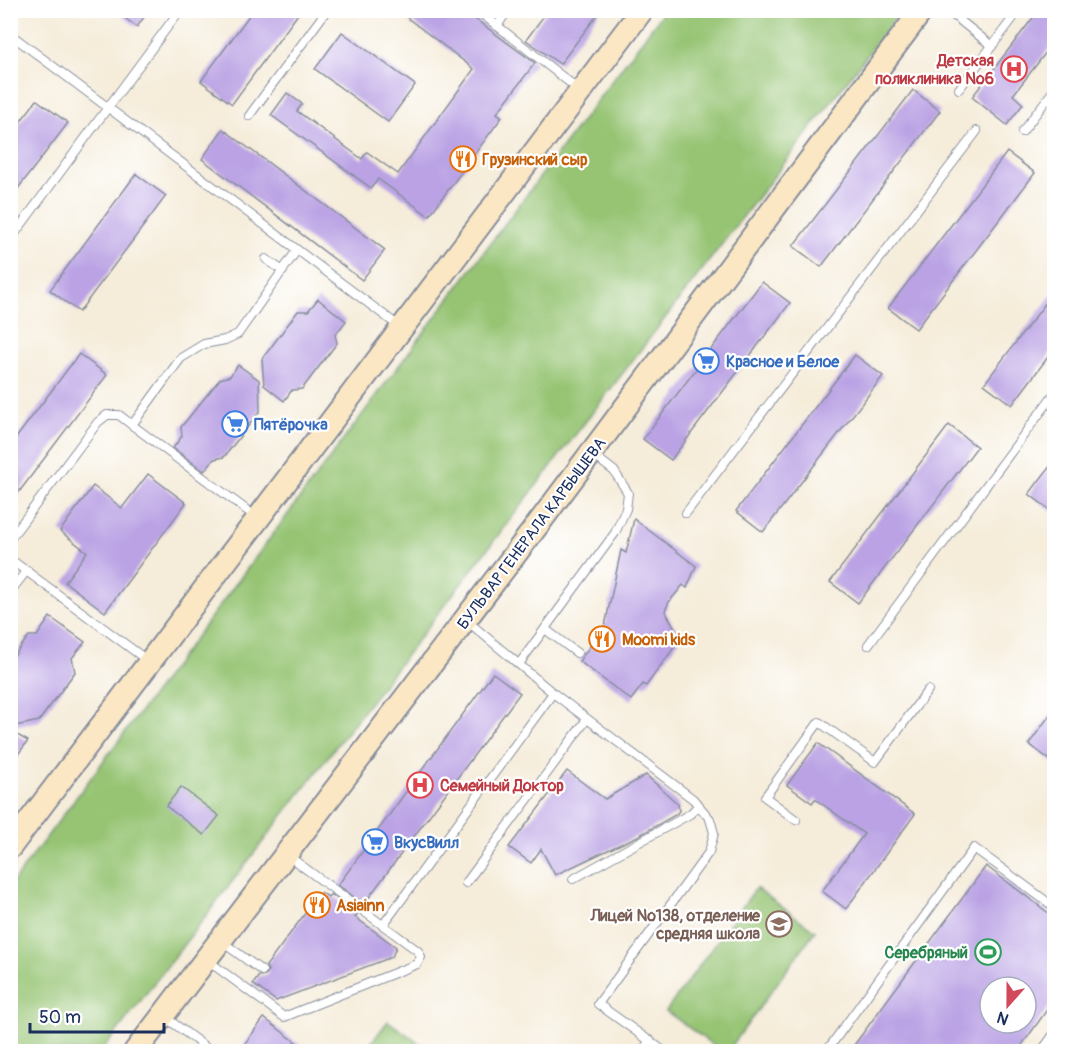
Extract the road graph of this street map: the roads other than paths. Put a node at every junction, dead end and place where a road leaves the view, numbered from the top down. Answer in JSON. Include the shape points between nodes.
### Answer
{"nodes":[{"id":1,"x":180,"y":10,"type":"edge"},
{"id":2,"x":327,"y":10,"type":"edge"},
{"id":3,"x":477,"y":10,"type":"edge"},
{"id":4,"x":508,"y":10,"type":"edge"},
{"id":5,"x":642,"y":10,"type":"edge"},
{"id":6,"x":922,"y":10,"type":"edge"},
{"id":7,"x":946,"y":10,"type":"edge"},
{"id":8,"x":1019,"y":10,"type":"edge"},
{"id":9,"x":497,"y":26,"type":"junction"},
{"id":10,"x":10,"y":34,"type":"edge"},
{"id":11,"x":992,"y":46,"type":"junction"},
{"id":12,"x":959,"y":89,"type":"dead end"},
{"id":13,"x":1054,"y":90,"type":"edge"},
{"id":14,"x":582,"y":92,"type":"junction"},
{"id":15,"x":107,"y":108,"type":"junction"},
{"id":16,"x":249,"y":116,"type":"dead end"},
{"id":17,"x":977,"y":131,"type":"dead end"},
{"id":18,"x":1022,"y":132,"type":"dead end"},
{"id":19,"x":10,"y":240,"type":"edge"},
{"id":20,"x":297,"y":250,"type":"junction"},
{"id":21,"x":266,"y":259,"type":"dead end"},
{"id":22,"x":283,"y":271,"type":"junction"},
{"id":23,"x":401,"y":328,"type":"junction"},
{"id":24,"x":1054,"y":394,"type":"edge"},
{"id":25,"x":132,"y":425,"type":"junction"},
{"id":26,"x":591,"y":453,"type":"junction"},
{"id":27,"x":686,"y":513,"type":"dead end"},
{"id":28,"x":258,"y":518,"type":"junction"},
{"id":29,"x":10,"y":539,"type":"edge"},
{"id":30,"x":14,"y":561,"type":"edge"},
{"id":31,"x":27,"y":570,"type":"junction"},
{"id":32,"x":10,"y":572,"type":"edge"},
{"id":33,"x":10,"y":592,"type":"edge"},
{"id":34,"x":465,"y":620,"type":"junction"},
{"id":35,"x":545,"y":629,"type":"junction"},
{"id":36,"x":868,"y":645,"type":"dead end"},
{"id":37,"x":577,"y":653,"type":"dead end"},
{"id":38,"x":150,"y":662,"type":"junction"},
{"id":39,"x":519,"y":664,"type":"junction"},
{"id":40,"x":928,"y":690,"type":"dead end"},
{"id":41,"x":553,"y":693,"type":"junction"},
{"id":42,"x":586,"y":719,"type":"junction"},
{"id":43,"x":699,"y":805,"type":"junction"},
{"id":44,"x":796,"y":820,"type":"dead end"},
{"id":45,"x":10,"y":847,"type":"edge"},
{"id":46,"x":286,"y":854,"type":"junction"},
{"id":47,"x":573,"y":879,"type":"dead end"},
{"id":48,"x":466,"y":883,"type":"dead end"},
{"id":49,"x":1054,"y":907,"type":"edge"},
{"id":50,"x":383,"y":925,"type":"junction"},
{"id":51,"x":220,"y":940,"type":"junction"},
{"id":52,"x":206,"y":959,"type":"junction"},
{"id":53,"x":262,"y":971,"type":"dead end"},
{"id":54,"x":163,"y":1015,"type":"junction"},
{"id":55,"x":1054,"y":1034,"type":"edge"},
{"id":56,"x":650,"y":1041,"type":"junction"},
{"id":57,"x":135,"y":1052,"type":"edge"},
{"id":58,"x":212,"y":1052,"type":"edge"},
{"id":59,"x":642,"y":1052,"type":"edge"},
{"id":60,"x":665,"y":1052,"type":"edge"},
{"id":61,"x":826,"y":1052,"type":"edge"},
{"id":62,"x":1041,"y":1052,"type":"edge"}],
"edges":[{"from":1,"to":15,"type":"lane"},
{"from":2,"to":16,"type":"lane"},
{"from":3,"to":9,"type":"lane"},
{"from":4,"to":9,"type":"lane"},
{"from":5,"to":14,"type":"street"},
{"from":6,"to":26,"type":"street","name":"БУЛЬВАР ГЕНЕРАЛА КАРБЫШЕВА"},
{"from":7,"to":11,"type":"lane"},
{"from":8,"to":11,"type":"lane"},
{"from":9,"to":14,"type":"lane"},
{"from":10,"to":15,"type":"lane"},
{"from":11,"to":12,"type":"lane"},
{"from":13,"to":18,"type":"lane"},
{"from":14,"to":23,"type":"street"},
{"from":15,"to":19,"type":"lane"},
{"from":15,"to":20,"type":"lane"},
{"from":17,"to":27,"type":"lane"},
{"from":20,"to":22,"type":"lane"},
{"from":20,"to":23,"type":"lane"},
{"from":21,"to":22,"type":"lane"},
{"from":22,"to":25,"type":"lane","via":[[238,334],[204,344],[181,358]]},
{"from":23,"to":28,"type":"street"},
{"from":24,"to":36,"type":"lane"},
{"from":25,"to":28,"type":"lane"},
{"from":25,"to":29,"type":"lane","via":[[119,415],[107,415],[98,422]]},
{"from":26,"to":34,"type":"street","name":"БУЛЬВАР ГЕНЕРАЛА КАРБЫШЕВА"},
{"from":26,"to":35,"type":"lane","via":[[614,471],[628,493],[626,510],[615,533]]},
{"from":28,"to":38,"type":"street"},
{"from":30,"to":31,"type":"lane"},
{"from":30,"to":32,"type":"lane"},
{"from":31,"to":33,"type":"lane"},
{"from":31,"to":38,"type":"lane"},
{"from":34,"to":39,"type":"lane"},
{"from":34,"to":46,"type":"street","name":"БУЛЬВАР ГЕНЕРАЛА КАРБЫШЕВА"},
{"from":35,"to":37,"type":"lane"},
{"from":35,"to":39,"type":"lane"},
{"from":38,"to":45,"type":"street"},
{"from":39,"to":41,"type":"lane"},
{"from":40,"to":44,"type":"lane","via":[[875,762],[819,722],[765,797]]},
{"from":41,"to":42,"type":"lane"},
{"from":41,"to":50,"type":"lane"},
{"from":42,"to":43,"type":"lane"},
{"from":42,"to":48,"type":"lane"},
{"from":43,"to":47,"type":"lane","via":[[692,813]]},
{"from":43,"to":56,"type":"lane","via":[[714,832],[709,852],[598,1004]]},
{"from":46,"to":50,"type":"lane"},
{"from":46,"to":51,"type":"street","name":"БУЛЬВАР ГЕНЕРАЛА КАРБЫШЕВА"},
{"from":49,"to":61,"type":"lane","via":[[974,848]]},
{"from":50,"to":52,"type":"lane","via":[[418,951],[421,957],[417,964],[284,1017]]},
{"from":51,"to":52,"type":"street","name":"БУЛЬВАР ГЕНЕРАЛА КАРБЫШЕВА"},
{"from":51,"to":53,"type":"lane"},
{"from":52,"to":54,"type":"street","name":"БУЛЬВАР ГЕНЕРАЛА КАРБЫШЕВА"},
{"from":54,"to":57,"type":"street","name":"БУЛЬВАР ГЕНЕРАЛА КАРБЫШЕВА"},
{"from":54,"to":58,"type":"lane"},
{"from":55,"to":62,"type":"lane"},
{"from":56,"to":59,"type":"lane"},
{"from":56,"to":60,"type":"lane"}]}
